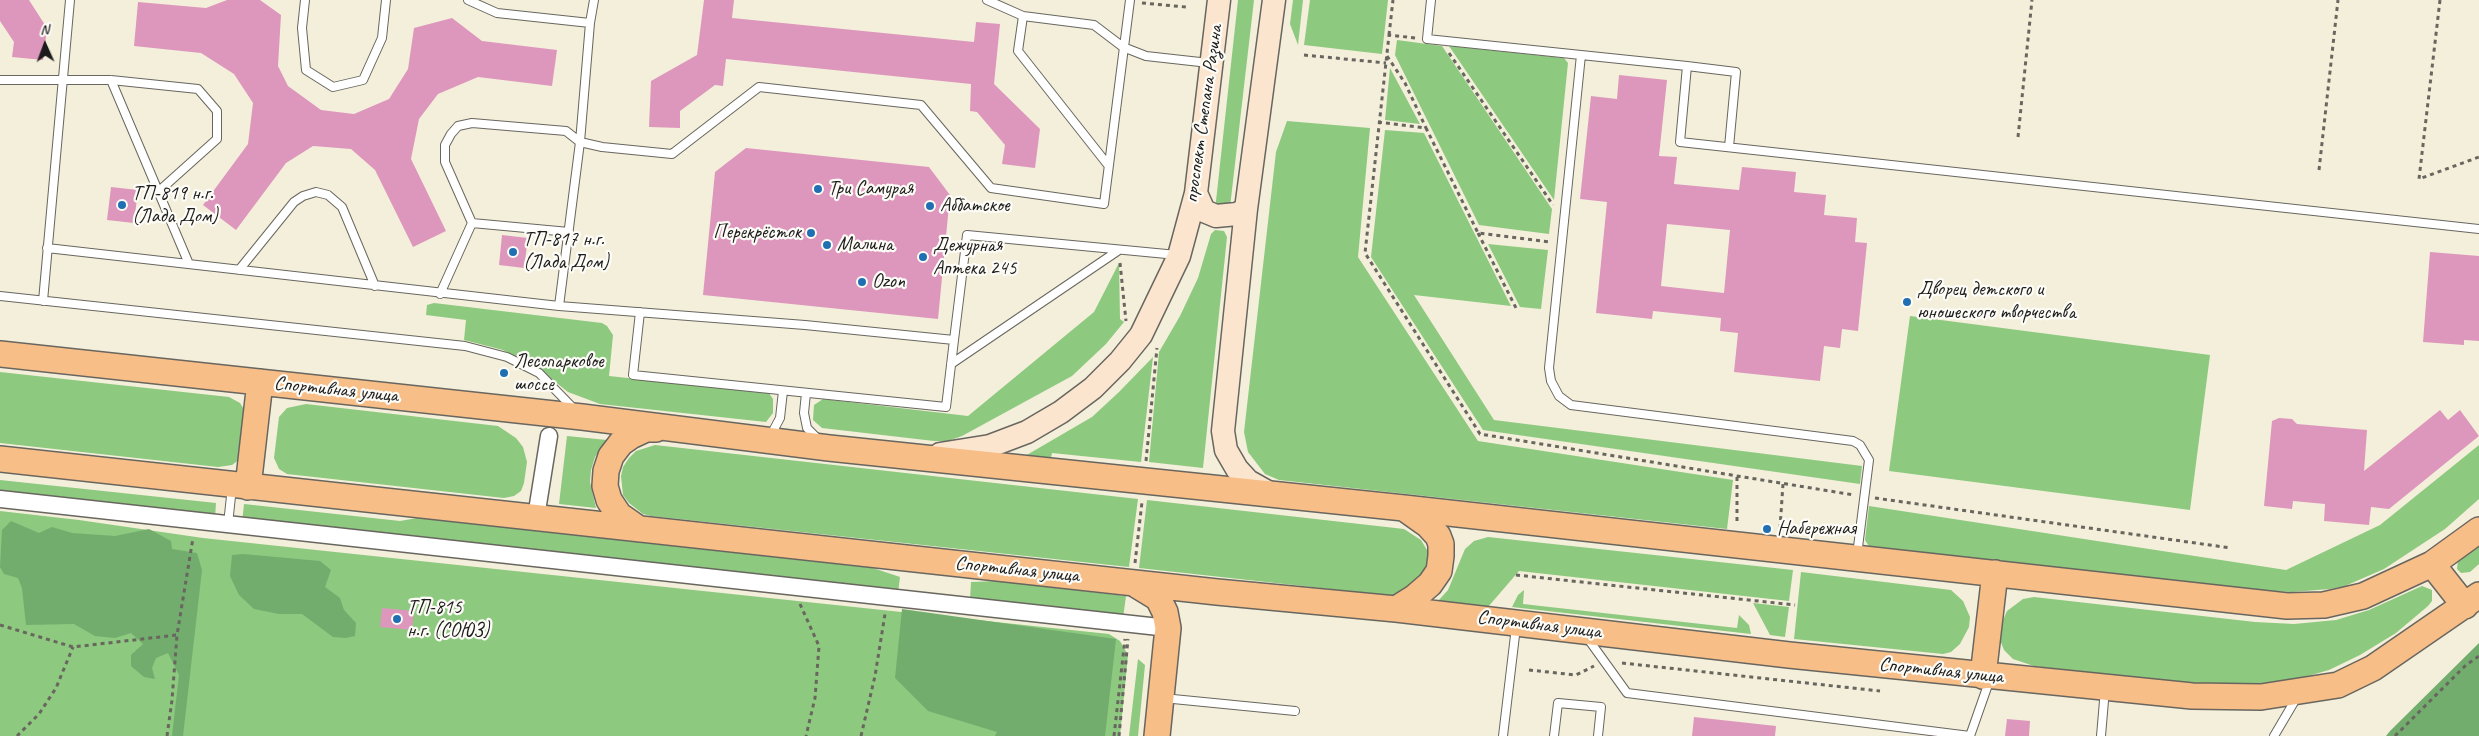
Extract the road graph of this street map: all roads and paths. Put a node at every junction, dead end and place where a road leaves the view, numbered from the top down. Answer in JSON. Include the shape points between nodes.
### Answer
{"nodes":[{"id":1,"x":70,"y":0,"type":"edge"},
{"id":2,"x":305,"y":0,"type":"edge"},
{"id":3,"x":386,"y":0,"type":"edge"},
{"id":4,"x":468,"y":0,"type":"edge"},
{"id":5,"x":594,"y":0,"type":"edge"},
{"id":6,"x":985,"y":0,"type":"edge"},
{"id":7,"x":1219,"y":0,"type":"edge"},
{"id":8,"x":1274,"y":0,"type":"edge"},
{"id":9,"x":1393,"y":0,"type":"edge"},
{"id":10,"x":1430,"y":0,"type":"edge"},
{"id":11,"x":2032,"y":0,"type":"edge"},
{"id":12,"x":2338,"y":0,"type":"edge"},
{"id":13,"x":2440,"y":0,"type":"edge"},
{"id":14,"x":1130,"y":1,"type":"edge"},
{"id":15,"x":1186,"y":7,"type":"dead end"},
{"id":16,"x":1023,"y":16,"type":"junction"},
{"id":17,"x":590,"y":23,"type":"junction"},
{"id":18,"x":1389,"y":35,"type":"junction"},
{"id":19,"x":1427,"y":39,"type":"junction"},
{"id":20,"x":1441,"y":40,"type":"junction"},
{"id":21,"x":1123,"y":46,"type":"junction"},
{"id":22,"x":1304,"y":55,"type":"dead end"},
{"id":23,"x":1582,"y":55,"type":"junction"},
{"id":24,"x":1212,"y":63,"type":"junction"},
{"id":25,"x":1386,"y":63,"type":"dead end"},
{"id":26,"x":1687,"y":66,"type":"junction"},
{"id":27,"x":64,"y":79,"type":"junction"},
{"id":28,"x":0,"y":80,"type":"edge"},
{"id":29,"x":111,"y":80,"type":"junction"},
{"id":30,"x":1378,"y":122,"type":"dead end"},
{"id":31,"x":1426,"y":128,"type":"junction"},
{"id":32,"x":2018,"y":136,"type":"dead end"},
{"id":33,"x":580,"y":142,"type":"junction"},
{"id":34,"x":1729,"y":147,"type":"junction"},
{"id":35,"x":2479,"y":157,"type":"edge"},
{"id":36,"x":1108,"y":165,"type":"junction"},
{"id":37,"x":2319,"y":170,"type":"dead end"},
{"id":38,"x":159,"y":191,"type":"junction"},
{"id":39,"x":1196,"y":193,"type":"junction"},
{"id":40,"x":1246,"y":209,"type":"junction"},
{"id":41,"x":1564,"y":221,"type":"junction"},
{"id":42,"x":472,"y":223,"type":"junction"},
{"id":43,"x":2479,"y":229,"type":"edge"},
{"id":44,"x":569,"y":232,"type":"junction"},
{"id":45,"x":1478,"y":233,"type":"junction"},
{"id":46,"x":1562,"y":243,"type":"junction"},
{"id":47,"x":47,"y":248,"type":"junction"},
{"id":48,"x":1119,"y":250,"type":"junction"},
{"id":49,"x":1179,"y":256,"type":"junction"},
{"id":50,"x":189,"y":264,"type":"junction"},
{"id":51,"x":239,"y":270,"type":"junction"},
{"id":52,"x":375,"y":286,"type":"junction"},
{"id":53,"x":440,"y":294,"type":"junction"},
{"id":54,"x":0,"y":296,"type":"edge"},
{"id":55,"x":43,"y":301,"type":"junction"},
{"id":56,"x":559,"y":306,"type":"junction"},
{"id":57,"x":1516,"y":308,"type":"dead end"},
{"id":58,"x":640,"y":312,"type":"junction"},
{"id":59,"x":954,"y":340,"type":"junction"},
{"id":60,"x":0,"y":354,"type":"edge"},
{"id":61,"x":951,"y":364,"type":"junction"},
{"id":62,"x":260,"y":382,"type":"junction"},
{"id":63,"x":783,"y":391,"type":"junction"},
{"id":64,"x":806,"y":393,"type":"junction"},
{"id":65,"x":582,"y":416,"type":"junction"},
{"id":66,"x":671,"y":428,"type":"junction"},
{"id":67,"x":549,"y":436,"type":"dead end"},
{"id":68,"x":756,"y":439,"type":"junction"},
{"id":69,"x":829,"y":448,"type":"junction"},
{"id":70,"x":907,"y":456,"type":"junction"},
{"id":71,"x":0,"y":459,"type":"edge"},
{"id":72,"x":1736,"y":477,"type":"dead end"},
{"id":73,"x":1783,"y":484,"type":"dead end"},
{"id":74,"x":240,"y":486,"type":"junction"},
{"id":75,"x":1274,"y":495,"type":"junction"},
{"id":76,"x":0,"y":500,"type":"edge"},
{"id":77,"x":1404,"y":508,"type":"junction"},
{"id":78,"x":536,"y":517,"type":"junction"},
{"id":79,"x":196,"y":521,"type":"junction"},
{"id":80,"x":228,"y":524,"type":"junction"},
{"id":81,"x":1737,"y":526,"type":"dead end"},
{"id":82,"x":639,"y":529,"type":"junction"},
{"id":83,"x":1773,"y":530,"type":"dead end"},
{"id":84,"x":2479,"y":530,"type":"edge"},
{"id":85,"x":1780,"y":531,"type":"junction"},
{"id":86,"x":1787,"y":532,"type":"dead end"},
{"id":87,"x":1857,"y":558,"type":"junction"},
{"id":88,"x":2424,"y":568,"type":"junction"},
{"id":89,"x":1995,"y":573,"type":"junction"},
{"id":90,"x":1516,"y":575,"type":"dead end"},
{"id":91,"x":1132,"y":582,"type":"junction"},
{"id":92,"x":798,"y":587,"type":"junction"},
{"id":93,"x":1217,"y":592,"type":"junction"},
{"id":94,"x":886,"y":597,"type":"junction"},
{"id":95,"x":2472,"y":601,"type":"edge"},
{"id":96,"x":1795,"y":605,"type":"dead end"},
{"id":97,"x":1396,"y":609,"type":"junction"},
{"id":98,"x":1516,"y":622,"type":"junction"},
{"id":99,"x":1127,"y":623,"type":"junction"},
{"id":100,"x":0,"y":625,"type":"edge"},
{"id":101,"x":1168,"y":628,"type":"junction"},
{"id":102,"x":1582,"y":630,"type":"junction"},
{"id":103,"x":177,"y":635,"type":"junction"},
{"id":104,"x":73,"y":647,"type":"junction"},
{"id":105,"x":2479,"y":656,"type":"edge"},
{"id":106,"x":1604,"y":661,"type":"junction"},
{"id":107,"x":1529,"y":670,"type":"dead end"},
{"id":108,"x":1987,"y":676,"type":"junction"},
{"id":109,"x":2106,"y":687,"type":"junction"},
{"id":110,"x":1880,"y":691,"type":"dead end"},
{"id":111,"x":2301,"y":692,"type":"junction"},
{"id":112,"x":1160,"y":698,"type":"junction"},
{"id":113,"x":1295,"y":711,"type":"dead end"},
{"id":114,"x":17,"y":736,"type":"edge"},
{"id":115,"x":167,"y":736,"type":"edge"},
{"id":116,"x":806,"y":736,"type":"edge"},
{"id":117,"x":861,"y":736,"type":"edge"},
{"id":118,"x":1114,"y":736,"type":"edge"},
{"id":119,"x":1157,"y":736,"type":"edge"},
{"id":120,"x":1503,"y":736,"type":"edge"},
{"id":121,"x":1554,"y":736,"type":"edge"},
{"id":122,"x":1598,"y":736,"type":"edge"},
{"id":123,"x":2101,"y":736,"type":"edge"},
{"id":124,"x":2274,"y":736,"type":"edge"},
{"id":125,"x":2395,"y":736,"type":"edge"}],
"edges":[{"from":1,"to":27,"type":"lane"},
{"from":2,"to":3,"type":"lane","via":[[302,28],[306,70],[333,87],[363,80],[382,38]]},
{"from":4,"to":17,"type":"lane","via":[[497,13]]},
{"from":5,"to":17,"type":"lane"},
{"from":6,"to":16,"type":"lane"},
{"from":7,"to":24,"type":"main road","name":"проспект Степана Разина"},
{"from":8,"to":40,"type":"main road"},
{"from":9,"to":18,"type":"path"},
{"from":10,"to":19,"type":"lane"},
{"from":11,"to":32,"type":"path"},
{"from":12,"to":37,"type":"path"},
{"from":13,"to":35,"type":"path","via":[[2419,179]]},
{"from":14,"to":15,"type":"path"},
{"from":14,"to":21,"type":"lane"},
{"from":16,"to":21,"type":"lane","via":[[1094,25]]},
{"from":16,"to":36,"type":"lane","via":[[1018,52]]},
{"from":17,"to":33,"type":"lane"},
{"from":18,"to":19,"type":"path"},
{"from":18,"to":31,"type":"path","via":[[1386,56],[1405,83]]},
{"from":19,"to":20,"type":"lane"},
{"from":20,"to":23,"type":"lane"},
{"from":20,"to":41,"type":"path"},
{"from":21,"to":24,"type":"lane","via":[[1146,56]]},
{"from":21,"to":36,"type":"lane"},
{"from":22,"to":25,"type":"path"},
{"from":23,"to":26,"type":"lane"},
{"from":23,"to":41,"type":"lane"},
{"from":24,"to":39,"type":"main road","name":"проспект Степана Разина"},
{"from":26,"to":34,"type":"lane","via":[[1736,72]]},
{"from":26,"to":34,"type":"lane","via":[[1680,142]]},
{"from":27,"to":28,"type":"lane"},
{"from":27,"to":29,"type":"lane"},
{"from":27,"to":47,"type":"lane"},
{"from":29,"to":38,"type":"lane"},
{"from":29,"to":38,"type":"lane","via":[[198,89],[217,111],[217,139]]},
{"from":30,"to":31,"type":"path"},
{"from":31,"to":45,"type":"path"},
{"from":33,"to":36,"type":"lane","via":[[672,154],[759,88],[921,105],[991,188],[1104,204]]},
{"from":33,"to":42,"type":"lane","via":[[566,131],[472,123],[458,126],[445,145],[445,162]]},
{"from":33,"to":44,"type":"lane"},
{"from":34,"to":43,"type":"lane"},
{"from":38,"to":50,"type":"lane"},
{"from":39,"to":40,"type":"main road","via":[[1204,211],[1216,216],[1237,214]]},
{"from":39,"to":49,"type":"main road","name":"проспект Степана Разина"},
{"from":40,"to":75,"type":"main road","via":[[1223,431],[1226,450],[1237,469],[1248,481]]},
{"from":41,"to":46,"type":"lane"},
{"from":42,"to":44,"type":"lane"},
{"from":42,"to":53,"type":"lane"},
{"from":44,"to":56,"type":"lane"},
{"from":45,"to":46,"type":"path"},
{"from":45,"to":57,"type":"path"},
{"from":46,"to":87,"type":"lane","via":[[1549,368],[1551,382],[1559,396],[1571,405],[1843,440],[1860,445],[1870,460]]},
{"from":47,"to":50,"type":"lane"},
{"from":47,"to":55,"type":"lane"},
{"from":48,"to":49,"type":"lane"},
{"from":48,"to":59,"type":"lane","via":[[967,235]]},
{"from":48,"to":61,"type":"lane"},
{"from":49,"to":70,"type":"main road","name":"проспект Степана Разина","via":[[1141,335],[1093,388],[1061,412],[1027,432],[990,446],[958,453]]},
{"from":50,"to":51,"type":"lane"},
{"from":51,"to":52,"type":"lane"},
{"from":51,"to":52,"type":"lane","via":[[294,202],[316,192],[328,195],[342,207]]},
{"from":52,"to":53,"type":"lane"},
{"from":53,"to":56,"type":"lane"},
{"from":54,"to":55,"type":"lane"},
{"from":55,"to":65,"type":"lane","via":[[465,346],[507,357],[539,373]]},
{"from":56,"to":58,"type":"lane"},
{"from":58,"to":59,"type":"lane"},
{"from":58,"to":63,"type":"lane","via":[[633,375]]},
{"from":59,"to":61,"type":"lane"},
{"from":60,"to":62,"type":"main road","name":"Спортивная улица"},
{"from":61,"to":64,"type":"lane","via":[[946,407]]},
{"from":62,"to":65,"type":"main road","name":"Спортивная улица"},
{"from":62,"to":74,"type":"main road"},
{"from":63,"to":64,"type":"lane"},
{"from":63,"to":68,"type":"lane","via":[[780,418],[773,431]]},
{"from":64,"to":69,"type":"lane","via":[[804,413],[807,428]]},
{"from":65,"to":66,"type":"main road","name":"Спортивная улица"},
{"from":66,"to":68,"type":"main road","name":"Спортивная улица"},
{"from":66,"to":82,"type":"main road","name":"Спортивная улица","via":[[646,430],[631,436],[611,456],[605,486],[609,500],[619,515]]},
{"from":67,"to":78,"type":"street"},
{"from":68,"to":69,"type":"main road","name":"Спортивная улица"},
{"from":69,"to":70,"type":"main road","name":"Спортивная улица"},
{"from":70,"to":75,"type":"main road","name":"Спортивная улица"},
{"from":71,"to":74,"type":"main road","name":"Спортивная улица"},
{"from":72,"to":81,"type":"path"},
{"from":73,"to":85,"type":"path"},
{"from":74,"to":78,"type":"main road","name":"Спортивная улица"},
{"from":74,"to":80,"type":"lane"},
{"from":75,"to":77,"type":"main road","name":"Спортивная улица"},
{"from":76,"to":79,"type":"street"},
{"from":77,"to":87,"type":"main road","name":"Спортивная улица"},
{"from":77,"to":97,"type":"main road","name":"Спортивная улица","via":[[1438,536],[1441,556],[1439,572],[1430,584]]},
{"from":78,"to":82,"type":"main road","name":"Спортивная улица"},
{"from":79,"to":80,"type":"street"},
{"from":79,"to":103,"type":"path"},
{"from":80,"to":92,"type":"street"},
{"from":82,"to":91,"type":"main road","name":"Спортивная улица"},
{"from":83,"to":85,"type":"path"},
{"from":84,"to":88,"type":"main road","name":"Спортивная улица"},
{"from":85,"to":86,"type":"path"},
{"from":87,"to":89,"type":"main road","name":"Спортивная улица"},
{"from":88,"to":89,"type":"main road","name":"Спортивная улица","via":[[2363,596],[2324,605],[2287,606]]},
{"from":88,"to":95,"type":"main road"},
{"from":89,"to":108,"type":"main road"},
{"from":90,"to":96,"type":"path"},
{"from":91,"to":93,"type":"main road","name":"Спортивная улица"},
{"from":91,"to":101,"type":"main road","via":[[1158,598]]},
{"from":92,"to":94,"type":"street"},
{"from":92,"to":116,"type":"path","via":[[800,604],[818,646],[815,698]]},
{"from":93,"to":97,"type":"main road","name":"Спортивная улица"},
{"from":93,"to":101,"type":"main road","via":[[1187,603]]},
{"from":94,"to":99,"type":"street"},
{"from":94,"to":117,"type":"path","via":[[884,625]]},
{"from":95,"to":111,"type":"main road","name":"Спортивная улица","via":[[2374,668],[2338,685]]},
{"from":97,"to":98,"type":"main road","name":"Спортивная улица"},
{"from":98,"to":102,"type":"main road","name":"Спортивная улица"},
{"from":98,"to":120,"type":"lane"},
{"from":99,"to":101,"type":"street"},
{"from":99,"to":118,"type":"path"},
{"from":100,"to":104,"type":"path"},
{"from":101,"to":112,"type":"main road"},
{"from":102,"to":106,"type":"lane"},
{"from":102,"to":108,"type":"main road","name":"Спортивная улица"},
{"from":103,"to":104,"type":"path"},
{"from":103,"to":115,"type":"path"},
{"from":104,"to":114,"type":"path","via":[[56,688],[39,714]]},
{"from":105,"to":125,"type":"path"},
{"from":106,"to":107,"type":"path","via":[[1576,675]]},
{"from":106,"to":108,"type":"lane","via":[[1627,693],[1970,736]]},
{"from":106,"to":110,"type":"path"},
{"from":108,"to":109,"type":"main road","name":"Спортивная улица"},
{"from":109,"to":111,"type":"main road","name":"Спортивная улица","via":[[2236,698]]},
{"from":109,"to":123,"type":"lane"},
{"from":111,"to":124,"type":"lane"},
{"from":112,"to":113,"type":"lane"},
{"from":112,"to":119,"type":"main road"},
{"from":121,"to":122,"type":"lane","via":[[1558,703],[1601,707]]}]}
